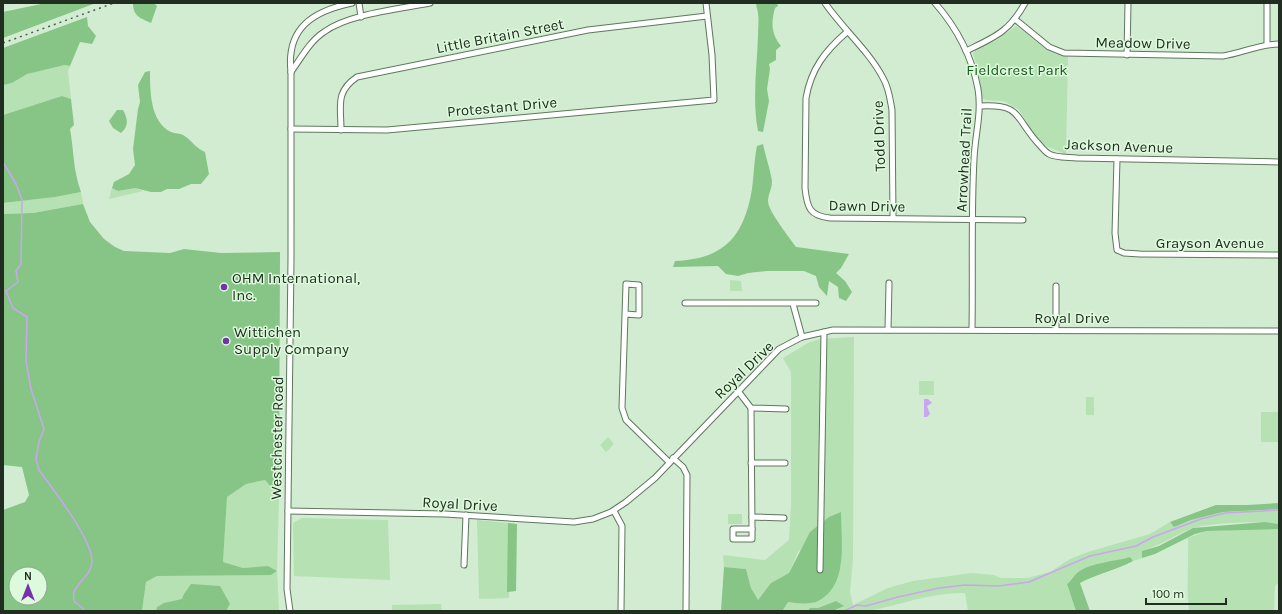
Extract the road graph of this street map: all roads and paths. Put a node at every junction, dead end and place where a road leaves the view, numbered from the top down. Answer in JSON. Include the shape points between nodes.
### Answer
{"nodes":[{"id":1,"x":352,"y":3,"type":"edge"},
{"id":2,"x":359,"y":3,"type":"edge"},
{"id":3,"x":430,"y":3,"type":"edge"},
{"id":4,"x":706,"y":3,"type":"edge"},
{"id":5,"x":824,"y":3,"type":"edge"},
{"id":6,"x":935,"y":3,"type":"edge"},
{"id":7,"x":1025,"y":3,"type":"edge"},
{"id":8,"x":1128,"y":3,"type":"edge"},
{"id":9,"x":1267,"y":3,"type":"edge"},
{"id":10,"x":707,"y":16,"type":"junction"},
{"id":11,"x":361,"y":17,"type":"junction"},
{"id":12,"x":1016,"y":20,"type":"junction"},
{"id":13,"x":847,"y":32,"type":"junction"},
{"id":14,"x":1267,"y":44,"type":"junction"},
{"id":15,"x":1279,"y":44,"type":"edge"},
{"id":16,"x":966,"y":51,"type":"junction"},
{"id":17,"x":1127,"y":55,"type":"junction"},
{"id":18,"x":291,"y":72,"type":"junction"},
{"id":19,"x":980,"y":106,"type":"junction"},
{"id":20,"x":291,"y":129,"type":"junction"},
{"id":21,"x":341,"y":130,"type":"junction"},
{"id":22,"x":1118,"y":159,"type":"junction"},
{"id":23,"x":1279,"y":162,"type":"edge"},
{"id":24,"x":893,"y":218,"type":"junction"},
{"id":25,"x":973,"y":219,"type":"junction"},
{"id":26,"x":1023,"y":220,"type":"dead end"},
{"id":27,"x":1279,"y":255,"type":"edge"},
{"id":28,"x":889,"y":283,"type":"dead end"},
{"id":29,"x":1056,"y":286,"type":"dead end"},
{"id":30,"x":685,"y":303,"type":"dead end"},
{"id":31,"x":816,"y":303,"type":"dead end"},
{"id":32,"x":793,"y":304,"type":"junction"},
{"id":33,"x":625,"y":314,"type":"junction"},
{"id":34,"x":972,"y":329,"type":"junction"},
{"id":35,"x":888,"y":330,"type":"junction"},
{"id":36,"x":1056,"y":330,"type":"junction"},
{"id":37,"x":1279,"y":331,"type":"edge"},
{"id":38,"x":824,"y":332,"type":"junction"},
{"id":39,"x":802,"y":337,"type":"junction"},
{"id":40,"x":738,"y":391,"type":"junction"},
{"id":41,"x":751,"y":408,"type":"junction"},
{"id":42,"x":786,"y":408,"type":"dead end"},
{"id":43,"x":671,"y":460,"type":"junction"},
{"id":44,"x":785,"y":462,"type":"dead end"},
{"id":45,"x":751,"y":463,"type":"junction"},
{"id":46,"x":288,"y":511,"type":"junction"},
{"id":47,"x":614,"y":511,"type":"junction"},
{"id":48,"x":466,"y":515,"type":"junction"},
{"id":49,"x":752,"y":517,"type":"junction"},
{"id":50,"x":784,"y":518,"type":"dead end"},
{"id":51,"x":752,"y":529,"type":"dead end"},
{"id":52,"x":464,"y":565,"type":"dead end"},
{"id":53,"x":820,"y":570,"type":"dead end"},
{"id":54,"x":290,"y":611,"type":"edge"},
{"id":55,"x":621,"y":611,"type":"edge"},
{"id":56,"x":686,"y":611,"type":"edge"}],
"edges":[{"from":1,"to":18,"type":"street","name":"Westchester Road","via":[[331,8],[314,16],[302,26],[292,44]]},
{"from":2,"to":11,"type":"street"},
{"from":3,"to":11,"type":"street"},
{"from":4,"to":10,"type":"street"},
{"from":5,"to":13,"type":"street","name":"Todd Drive"},
{"from":6,"to":16,"type":"street","name":"Arrowhead Trail","via":[[958,33]]},
{"from":7,"to":12,"type":"street"},
{"from":8,"to":17,"type":"street"},
{"from":9,"to":14,"type":"street"},
{"from":10,"to":21,"type":"street","name":"Little Britain Street","via":[[588,30],[357,76],[341,92]]},
{"from":10,"to":21,"type":"street","name":"Protestant Drive","via":[[714,100],[388,130]]},
{"from":11,"to":18,"type":"street","via":[[324,31],[311,43]]},
{"from":12,"to":16,"type":"street","via":[[996,36]]},
{"from":12,"to":17,"type":"street","name":"Meadow Drive","via":[[1049,46],[1064,53]]},
{"from":13,"to":24,"type":"street","name":"Todd Drive","via":[[876,66],[889,93],[892,110]]},
{"from":13,"to":24,"type":"street","name":"Dawn Drive","via":[[826,52],[817,65],[809,85],[806,98],[806,201],[810,210],[820,217]]},
{"from":14,"to":15,"type":"street","name":"Meadow Drive"},
{"from":14,"to":17,"type":"street","name":"Meadow Drive","via":[[1239,54],[1223,56]]},
{"from":16,"to":19,"type":"street","name":"Arrowhead Trail","via":[[974,74]]},
{"from":18,"to":20,"type":"street","name":"Westchester Road"},
{"from":19,"to":22,"type":"street","name":"Jackson Avenue","via":[[994,105],[1018,115],[1029,133],[1050,155]]},
{"from":19,"to":25,"type":"street","name":"Arrowhead Trail","via":[[974,157]]},
{"from":20,"to":21,"type":"street","name":"Protestant Drive"},
{"from":20,"to":46,"type":"street","name":"Westchester Road"},
{"from":22,"to":23,"type":"street","name":"Jackson Avenue"},
{"from":22,"to":27,"type":"street","name":"Grayson Avenue","via":[[1115,244],[1117,250],[1140,254]]},
{"from":24,"to":25,"type":"street","name":"Dawn Drive"},
{"from":25,"to":26,"type":"street","name":"Dawn Drive"},
{"from":25,"to":34,"type":"street","name":"Arrowhead Trail"},
{"from":28,"to":35,"type":"street"},
{"from":29,"to":36,"type":"street"},
{"from":30,"to":32,"type":"street"},
{"from":31,"to":32,"type":"street"},
{"from":32,"to":39,"type":"street"},
{"from":33,"to":33,"type":"street","via":[[626,284],[639,285],[639,315]]},
{"from":33,"to":43,"type":"street","via":[[622,408],[626,420]]},
{"from":34,"to":35,"type":"street","name":"Royal Drive"},
{"from":34,"to":36,"type":"street","name":"Royal Drive"},
{"from":35,"to":38,"type":"street","name":"Royal Drive","via":[[847,329]]},
{"from":36,"to":37,"type":"street","name":"Royal Drive"},
{"from":38,"to":39,"type":"street","name":"Royal Drive"},
{"from":38,"to":53,"type":"street"},
{"from":39,"to":40,"type":"street","name":"Royal Drive","via":[[779,350]]},
{"from":40,"to":41,"type":"street"},
{"from":40,"to":43,"type":"street","name":"Royal Drive"},
{"from":41,"to":42,"type":"street"},
{"from":41,"to":45,"type":"street"},
{"from":43,"to":47,"type":"street","name":"Royal Drive","via":[[655,478]]},
{"from":43,"to":56,"type":"street","via":[[683,467],[687,475]]},
{"from":44,"to":45,"type":"street"},
{"from":45,"to":49,"type":"street"},
{"from":46,"to":48,"type":"street","name":"Royal Drive"},
{"from":46,"to":54,"type":"street","name":"Westchester Road","via":[[287,589]]},
{"from":47,"to":48,"type":"street","name":"Royal Drive","via":[[593,519],[574,522]]},
{"from":47,"to":55,"type":"street","via":[[622,526]]},
{"from":48,"to":52,"type":"street"},
{"from":49,"to":50,"type":"street"},
{"from":49,"to":51,"type":"street"}]}
